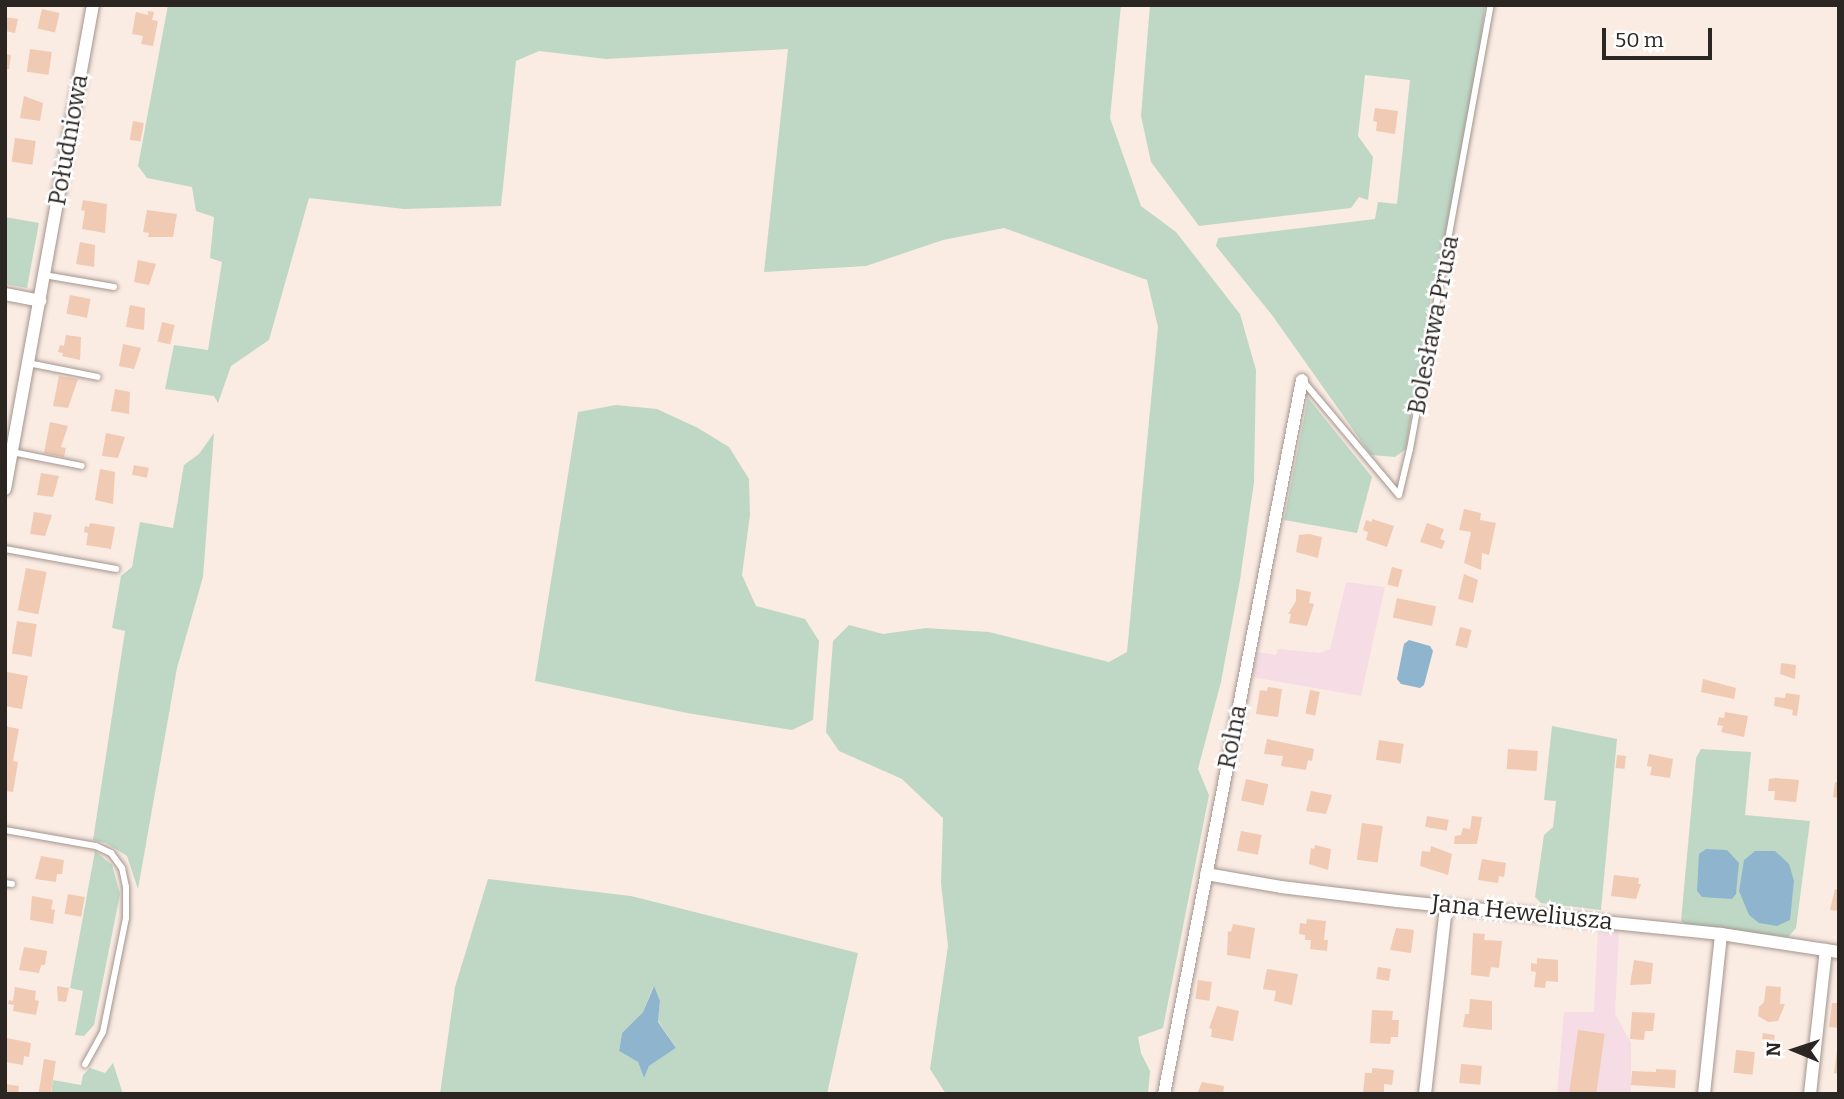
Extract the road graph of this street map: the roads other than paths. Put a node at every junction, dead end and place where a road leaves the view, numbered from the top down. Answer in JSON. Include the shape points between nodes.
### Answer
{"nodes":[{"id":1,"x":93,"y":5,"type":"edge"},
{"id":2,"x":1491,"y":5,"type":"edge"},
{"id":3,"x":44,"y":275,"type":"junction"},
{"id":4,"x":114,"y":287,"type":"dead end"},
{"id":5,"x":5,"y":294,"type":"edge"},
{"id":6,"x":40,"y":300,"type":"junction"},
{"id":7,"x":28,"y":363,"type":"junction"},
{"id":8,"x":98,"y":377,"type":"dead end"},
{"id":9,"x":1302,"y":380,"type":"joint"},
{"id":10,"x":5,"y":405,"type":"edge"},
{"id":11,"x":19,"y":408,"type":"junction"},
{"id":12,"x":12,"y":452,"type":"junction"},
{"id":13,"x":82,"y":466,"type":"dead end"},
{"id":14,"x":5,"y":489,"type":"edge"},
{"id":15,"x":5,"y":549,"type":"edge"},
{"id":16,"x":116,"y":569,"type":"dead end"},
{"id":17,"x":5,"y":830,"type":"edge"},
{"id":18,"x":1206,"y":874,"type":"junction"},
{"id":19,"x":1446,"y":906,"type":"junction"},
{"id":20,"x":1721,"y":933,"type":"junction"},
{"id":21,"x":1832,"y":951,"type":"edge"},
{"id":22,"x":85,"y":1064,"type":"dead end"},
{"id":23,"x":1164,"y":1094,"type":"edge"},
{"id":24,"x":1425,"y":1094,"type":"edge"},
{"id":25,"x":1704,"y":1094,"type":"edge"},
{"id":26,"x":1810,"y":1094,"type":"edge"}],
"edges":[{"from":1,"to":3,"type":"street","name":"Południowa"},
{"from":2,"to":9,"type":"lane","name":"Bolesława Prusa","via":[[1399,495]]},
{"from":3,"to":4,"type":"lane"},
{"from":3,"to":6,"type":"street","name":"Południowa"},
{"from":5,"to":6,"type":"street"},
{"from":6,"to":7,"type":"street","name":"Południowa"},
{"from":7,"to":8,"type":"lane"},
{"from":7,"to":11,"type":"street","name":"Południowa"},
{"from":9,"to":18,"type":"street","name":"Rolna"},
{"from":10,"to":11,"type":"street"},
{"from":11,"to":12,"type":"street","name":"Południowa"},
{"from":12,"to":13,"type":"lane"},
{"from":12,"to":14,"type":"street","name":"Południowa"},
{"from":15,"to":16,"type":"lane"},
{"from":17,"to":22,"type":"lane","via":[[96,846],[111,853],[122,868],[126,918],[103,1032]]},
{"from":18,"to":19,"type":"street","name":"Jana Heweliusza"},
{"from":18,"to":23,"type":"street","name":"Rolna"},
{"from":19,"to":20,"type":"street","name":"Jana Heweliusza"},
{"from":19,"to":24,"type":"street"},
{"from":20,"to":21,"type":"street","name":"Jana Heweliusza"},
{"from":20,"to":25,"type":"street"},
{"from":21,"to":26,"type":"street"}]}
